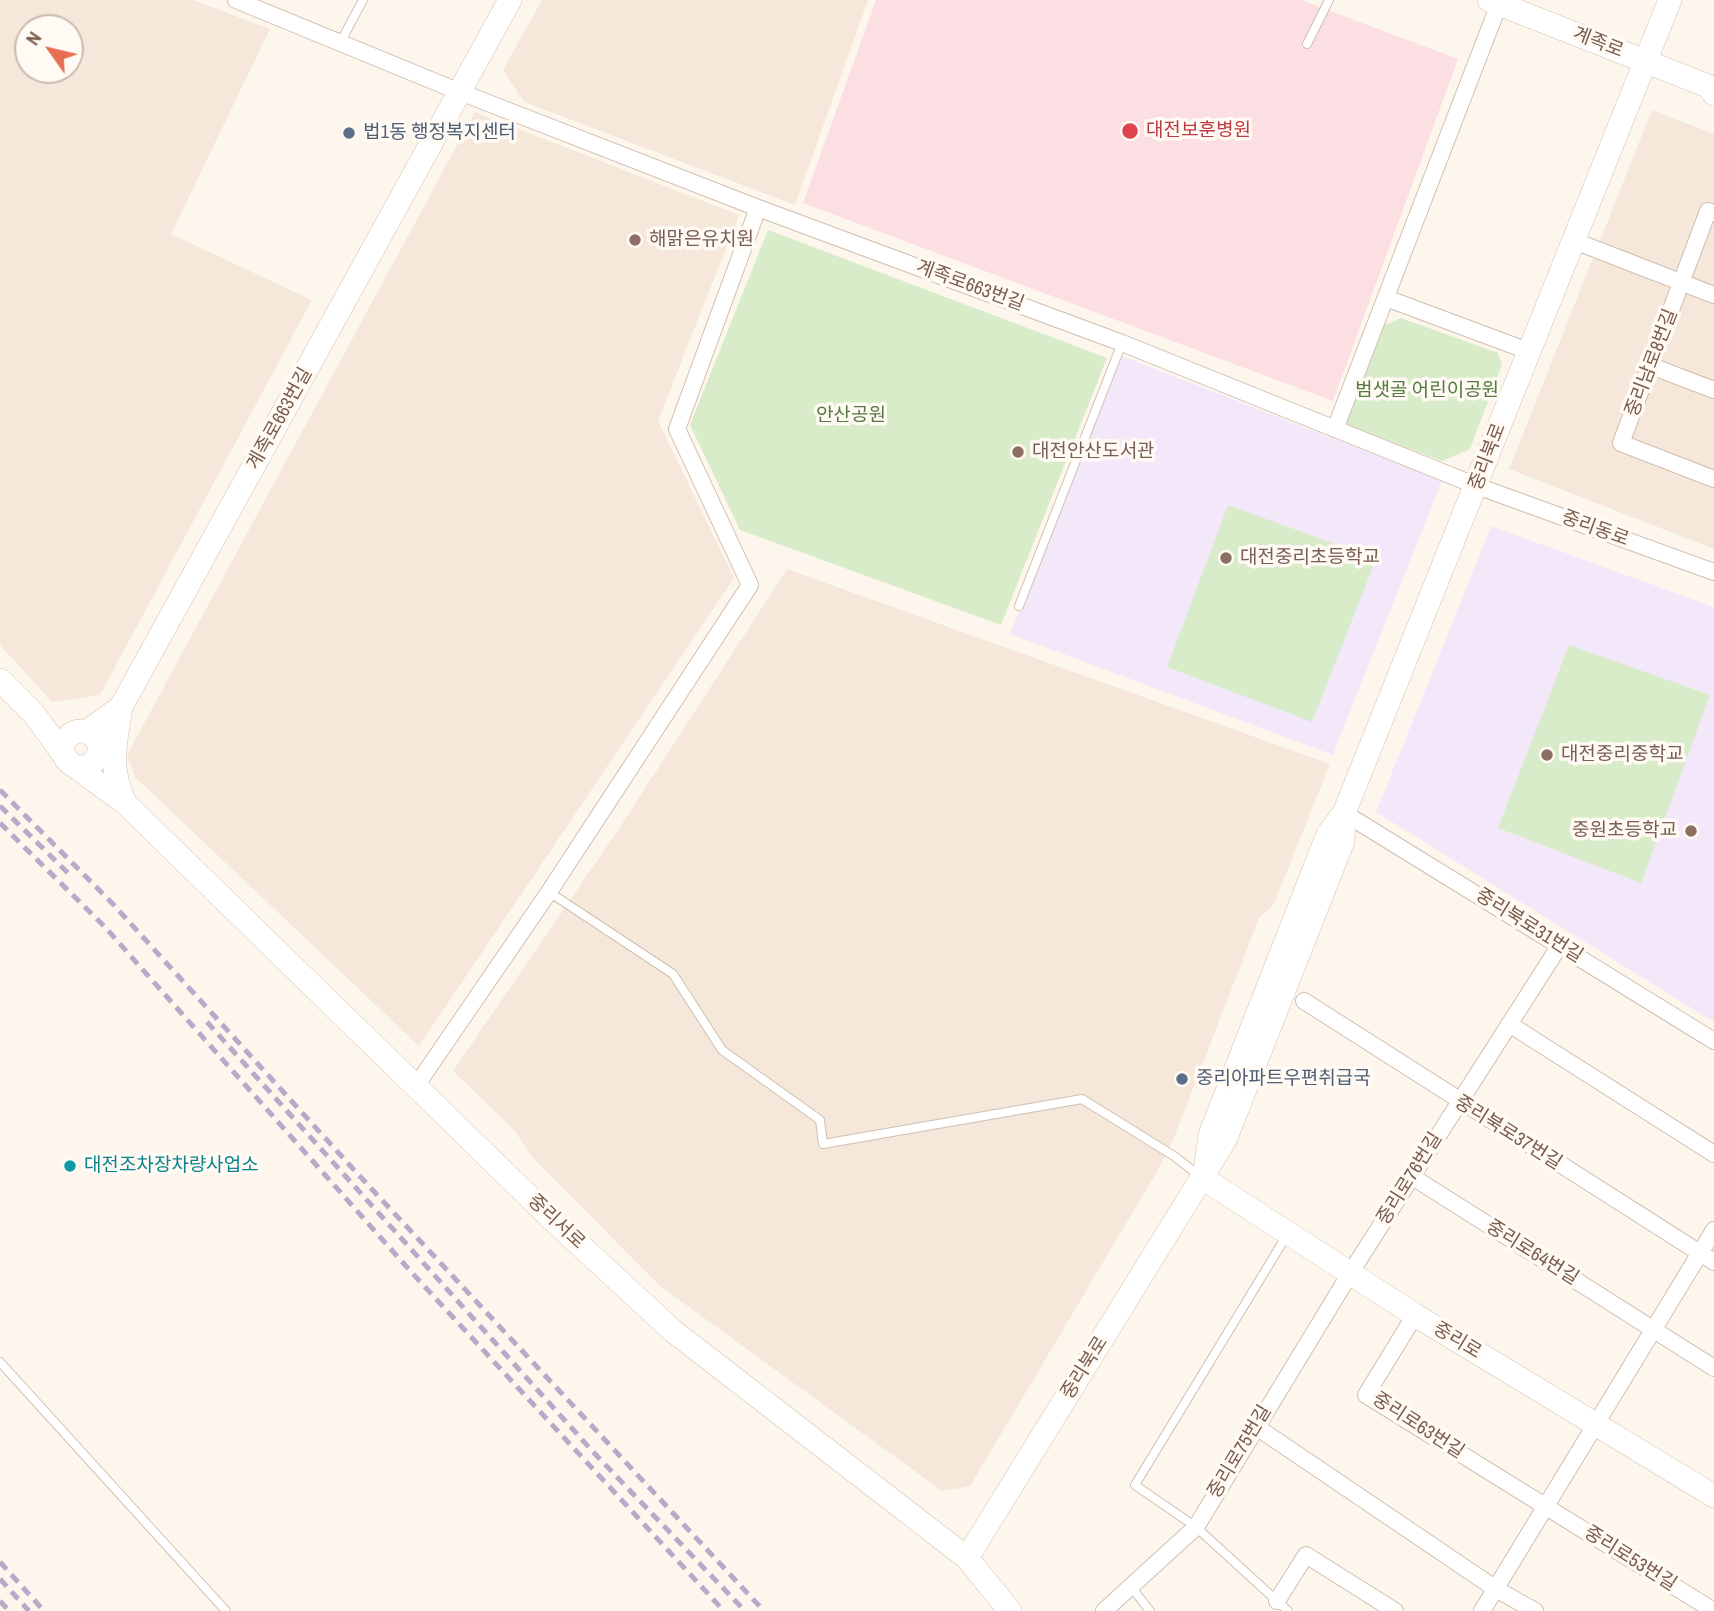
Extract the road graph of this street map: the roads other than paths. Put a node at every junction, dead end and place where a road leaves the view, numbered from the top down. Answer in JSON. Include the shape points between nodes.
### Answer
{"nodes":[{"id":1,"x":236,"y":0,"type":"edge"},
{"id":2,"x":363,"y":0,"type":"edge"},
{"id":3,"x":510,"y":0,"type":"edge"},
{"id":4,"x":1329,"y":0,"type":"edge"},
{"id":5,"x":1670,"y":0,"type":"edge"},
{"id":6,"x":1494,"y":2,"type":"edge"},
{"id":7,"x":341,"y":41,"type":"junction"},
{"id":8,"x":1307,"y":44,"type":"dead end"},
{"id":9,"x":1644,"y":61,"type":"junction"},
{"id":10,"x":1712,"y":89,"type":"edge"},
{"id":11,"x":460,"y":92,"type":"junction"},
{"id":12,"x":758,"y":208,"type":"junction"},
{"id":13,"x":1711,"y":212,"type":"edge"},
{"id":14,"x":1572,"y":240,"type":"junction"},
{"id":15,"x":1682,"y":282,"type":"junction"},
{"id":16,"x":1714,"y":295,"type":"edge"},
{"id":17,"x":1385,"y":298,"type":"junction"},
{"id":18,"x":1122,"y":343,"type":"junction"},
{"id":19,"x":1528,"y":351,"type":"junction"},
{"id":20,"x":1651,"y":366,"type":"junction"},
{"id":21,"x":1714,"y":390,"type":"edge"},
{"id":22,"x":1335,"y":429,"type":"junction"},
{"id":23,"x":1714,"y":479,"type":"edge"},
{"id":24,"x":1477,"y":485,"type":"junction"},
{"id":25,"x":1714,"y":572,"type":"edge"},
{"id":26,"x":1018,"y":606,"type":"dead end"},
{"id":27,"x":0,"y":680,"type":"edge"},
{"id":28,"x":117,"y":714,"type":"junction"},
{"id":29,"x":40,"y":717,"type":"junction"},
{"id":30,"x":89,"y":743,"type":"junction"},
{"id":31,"x":69,"y":762,"type":"junction"},
{"id":32,"x":122,"y":795,"type":"junction"},
{"id":33,"x":1344,"y":813,"type":"junction"},
{"id":34,"x":549,"y":892,"type":"junction"},
{"id":35,"x":1560,"y":945,"type":"junction"},
{"id":36,"x":1304,"y":1001,"type":"dead end"},
{"id":37,"x":1510,"y":1024,"type":"junction"},
{"id":38,"x":1714,"y":1041,"type":"edge"},
{"id":39,"x":416,"y":1086,"type":"junction"},
{"id":40,"x":1459,"y":1102,"type":"junction"},
{"id":41,"x":1714,"y":1154,"type":"edge"},
{"id":42,"x":1411,"y":1176,"type":"junction"},
{"id":43,"x":1204,"y":1179,"type":"junction"},
{"id":44,"x":1714,"y":1230,"type":"edge"},
{"id":45,"x":1289,"y":1233,"type":"junction"},
{"id":46,"x":1699,"y":1253,"type":"junction"},
{"id":47,"x":1714,"y":1262,"type":"edge"},
{"id":48,"x":1351,"y":1272,"type":"junction"},
{"id":49,"x":1415,"y":1315,"type":"junction"},
{"id":50,"x":1653,"y":1329,"type":"junction"},
{"id":51,"x":0,"y":1362,"type":"edge"},
{"id":52,"x":1714,"y":1367,"type":"edge"},
{"id":53,"x":1595,"y":1425,"type":"junction"},
{"id":54,"x":1255,"y":1426,"type":"junction"},
{"id":55,"x":1714,"y":1496,"type":"edge"},
{"id":56,"x":1546,"y":1506,"type":"junction"},
{"id":57,"x":1196,"y":1527,"type":"junction"},
{"id":58,"x":967,"y":1558,"type":"junction"},
{"id":59,"x":1132,"y":1588,"type":"junction"},
{"id":60,"x":1496,"y":1589,"type":"junction"},
{"id":61,"x":1283,"y":1606,"type":"edge"},
{"id":62,"x":226,"y":1611,"type":"edge"},
{"id":63,"x":1010,"y":1611,"type":"edge"},
{"id":64,"x":1104,"y":1611,"type":"edge"},
{"id":65,"x":1150,"y":1611,"type":"edge"},
{"id":66,"x":1395,"y":1611,"type":"edge"},
{"id":67,"x":1482,"y":1611,"type":"edge"},
{"id":68,"x":1535,"y":1611,"type":"edge"},
{"id":69,"x":1714,"y":1611,"type":"edge"}],
"edges":[{"from":1,"to":7,"type":"street","name":"계족로663번길"},
{"from":2,"to":7,"type":"lane"},
{"from":3,"to":11,"type":"main road","name":"계족로663번길"},
{"from":4,"to":8,"type":"lane"},
{"from":5,"to":9,"type":"main road","name":"중리북로"},
{"from":6,"to":9,"type":"main road","name":"계족로"},
{"from":6,"to":17,"type":"street"},
{"from":7,"to":11,"type":"street","name":"계족로663번길"},
{"from":9,"to":10,"type":"main road","name":"계족로"},
{"from":9,"to":14,"type":"main road","name":"중리북로"},
{"from":11,"to":12,"type":"street","name":"계족로663번길"},
{"from":11,"to":28,"type":"main road","name":"계족로663번길"},
{"from":12,"to":18,"type":"street","name":"계족로663번길"},
{"from":12,"to":34,"type":"street","via":[[677,429],[750,585]]},
{"from":13,"to":15,"type":"street","name":"중리남로8번길"},
{"from":14,"to":15,"type":"street"},
{"from":14,"to":19,"type":"main road","name":"중리북로"},
{"from":15,"to":16,"type":"street"},
{"from":15,"to":20,"type":"street","name":"중리남로8번길"},
{"from":17,"to":19,"type":"street"},
{"from":17,"to":22,"type":"street"},
{"from":18,"to":22,"type":"street","name":"계족로663번길"},
{"from":18,"to":26,"type":"lane"},
{"from":19,"to":24,"type":"main road","name":"중리북로"},
{"from":20,"to":21,"type":"street"},
{"from":20,"to":23,"type":"street","name":"중리남로8번길","via":[[1622,443]]},
{"from":22,"to":24,"type":"street","name":"계족로663번길"},
{"from":24,"to":25,"type":"street","name":"중리동로"},
{"from":24,"to":33,"type":"main road","name":"중리북로"},
{"from":27,"to":29,"type":"main road"},
{"from":28,"to":29,"type":"main road","via":[[64,723]]},
{"from":28,"to":30,"type":"main road","via":[[110,738]]},
{"from":28,"to":32,"type":"main road","via":[[118,740],[111,759]]},
{"from":29,"to":30,"type":"main road"},
{"from":29,"to":31,"type":"main road"},
{"from":30,"to":31,"type":"main road","via":[[64,746]]},
{"from":30,"to":32,"type":"main road"},
{"from":31,"to":32,"type":"main road"},
{"from":32,"to":39,"type":"main road","name":"중리서로"},
{"from":33,"to":35,"type":"street","name":"중리북로31번길"},
{"from":33,"to":43,"type":"main road","name":"중리북로","via":[[1328,834],[1210,1135]]},
{"from":34,"to":39,"type":"street"},
{"from":34,"to":43,"type":"lane","via":[[673,974],[722,1050],[820,1120],[823,1144],[1082,1099]]},
{"from":35,"to":37,"type":"street","name":"중리로76번길"},
{"from":35,"to":38,"type":"street","name":"중리북로31번길"},
{"from":36,"to":40,"type":"street","name":"중리북로37번길"},
{"from":37,"to":40,"type":"street","name":"중리로76번길"},
{"from":37,"to":41,"type":"street"},
{"from":39,"to":58,"type":"main road","name":"중리서로","via":[[673,1331]]},
{"from":40,"to":42,"type":"street","name":"중리로76번길"},
{"from":40,"to":46,"type":"street","name":"중리북로37번길"},
{"from":42,"to":48,"type":"street","name":"중리로76번길"},
{"from":42,"to":50,"type":"street","name":"중리로64번길"},
{"from":43,"to":45,"type":"main road","name":"중리로"},
{"from":43,"to":58,"type":"main road","name":"중리북로"},
{"from":44,"to":46,"type":"street"},
{"from":45,"to":48,"type":"main road","name":"중리로"},
{"from":45,"to":57,"type":"lane","via":[[1135,1485]]},
{"from":46,"to":47,"type":"street","name":"중리북로37번길"},
{"from":46,"to":50,"type":"street"},
{"from":48,"to":49,"type":"main road","name":"중리로"},
{"from":48,"to":54,"type":"street","name":"중리로75번길"},
{"from":49,"to":53,"type":"main road","name":"중리로"},
{"from":49,"to":56,"type":"street","name":"중리로63번길","via":[[1366,1395]]},
{"from":50,"to":52,"type":"street","name":"중리로64번길"},
{"from":50,"to":53,"type":"street"},
{"from":51,"to":62,"type":"lane"},
{"from":53,"to":55,"type":"main road","name":"중리로"},
{"from":53,"to":56,"type":"street"},
{"from":54,"to":57,"type":"street","name":"중리로75번길"},
{"from":54,"to":60,"type":"street"},
{"from":56,"to":60,"type":"street"},
{"from":56,"to":69,"type":"street","name":"중리로53번길"},
{"from":57,"to":59,"type":"street","name":"중리로75번길"},
{"from":57,"to":61,"type":"lane"},
{"from":58,"to":63,"type":"main road","name":"중리서로"},
{"from":59,"to":64,"type":"street","name":"중리로75번길"},
{"from":59,"to":65,"type":"lane"},
{"from":60,"to":67,"type":"street"},
{"from":60,"to":68,"type":"street"},
{"from":61,"to":66,"type":"street","via":[[1306,1555]]}]}
